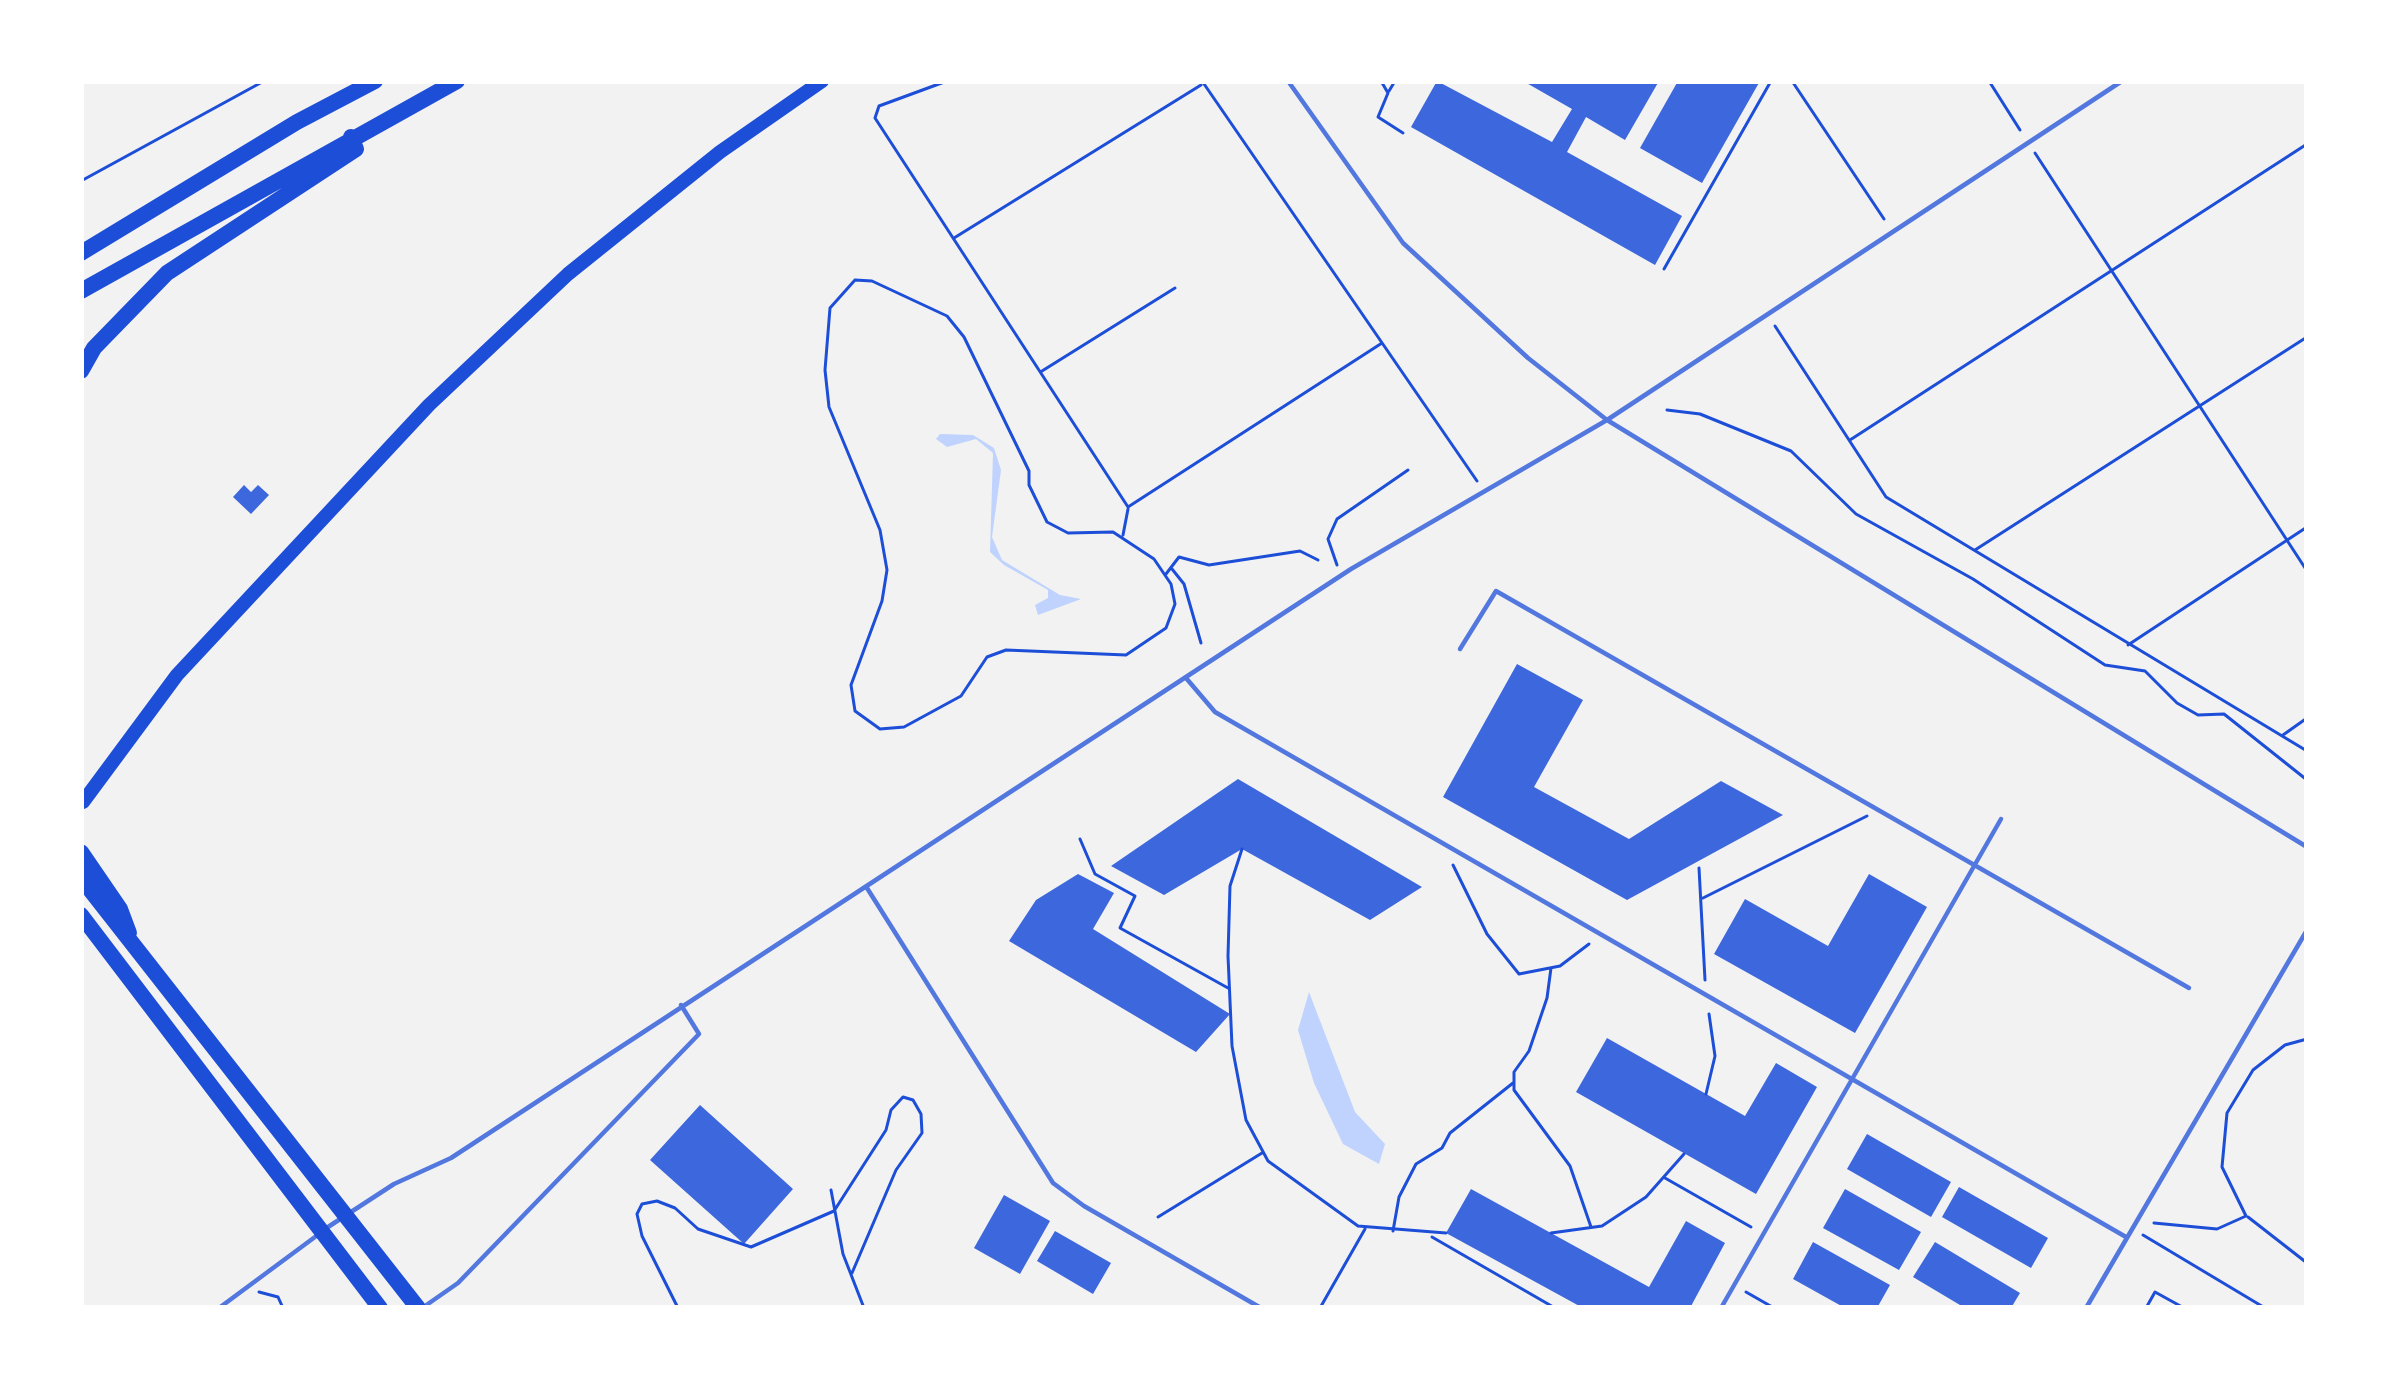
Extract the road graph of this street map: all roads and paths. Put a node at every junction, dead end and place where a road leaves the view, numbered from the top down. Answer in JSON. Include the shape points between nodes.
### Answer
{"nodes":[{"id":1,"x":263,"y":81,"type":"edge"},
{"id":2,"x":375,"y":81,"type":"edge"},
{"id":3,"x":458,"y":81,"type":"edge"},
{"id":4,"x":822,"y":81,"type":"edge"},
{"id":5,"x":947,"y":81,"type":"edge"},
{"id":6,"x":1288,"y":81,"type":"edge"},
{"id":7,"x":1381,"y":81,"type":"edge"},
{"id":8,"x":1395,"y":81,"type":"edge"},
{"id":9,"x":1771,"y":81,"type":"edge"},
{"id":10,"x":1989,"y":81,"type":"edge"},
{"id":11,"x":2122,"y":81,"type":"edge"},
{"id":12,"x":1203,"y":82,"type":"edge"},
{"id":13,"x":1794,"y":82,"type":"edge"},
{"id":14,"x":1388,"y":93,"type":"junction"},
{"id":15,"x":1402,"y":133,"type":"dead end"},
{"id":16,"x":351,"y":137,"type":"junction"},
{"id":17,"x":2029,"y":142,"type":"junction"},
{"id":18,"x":2307,"y":144,"type":"edge"},
{"id":19,"x":81,"y":181,"type":"edge"},
{"id":20,"x":1892,"y":232,"type":"junction"},
{"id":21,"x":953,"y":239,"type":"junction"},
{"id":22,"x":81,"y":253,"type":"edge"},
{"id":23,"x":1664,"y":269,"type":"dead end"},
{"id":24,"x":2112,"y":271,"type":"junction"},
{"id":25,"x":1175,"y":288,"type":"dead end"},
{"id":26,"x":81,"y":291,"type":"edge"},
{"id":27,"x":1767,"y":315,"type":"junction"},
{"id":28,"x":2307,"y":337,"type":"edge"},
{"id":29,"x":1382,"y":343,"type":"junction"},
{"id":30,"x":81,"y":371,"type":"edge"},
{"id":31,"x":1040,"y":372,"type":"junction"},
{"id":32,"x":2200,"y":406,"type":"junction"},
{"id":33,"x":1667,"y":410,"type":"dead end"},
{"id":34,"x":1607,"y":420,"type":"junction"},
{"id":35,"x":1850,"y":441,"type":"junction"},
{"id":36,"x":1408,"y":470,"type":"dead end"},
{"id":37,"x":1485,"y":492,"type":"junction"},
{"id":38,"x":1128,"y":507,"type":"junction"},
{"id":39,"x":2307,"y":527,"type":"edge"},
{"id":40,"x":1123,"y":537,"type":"junction"},
{"id":41,"x":2287,"y":540,"type":"junction"},
{"id":42,"x":1974,"y":551,"type":"junction"},
{"id":43,"x":1318,"y":560,"type":"dead end"},
{"id":44,"x":1171,"y":568,"type":"junction"},
{"id":45,"x":2307,"y":571,"type":"edge"},
{"id":46,"x":1165,"y":576,"type":"junction"},
{"id":47,"x":1341,"y":576,"type":"junction"},
{"id":48,"x":1201,"y":643,"type":"dead end"},
{"id":49,"x":2127,"y":646,"type":"junction"},
{"id":50,"x":1460,"y":650,"type":"dead end"},
{"id":51,"x":1186,"y":677,"type":"junction"},
{"id":52,"x":2307,"y":718,"type":"edge"},
{"id":53,"x":2281,"y":736,"type":"junction"},
{"id":54,"x":2307,"y":751,"type":"edge"},
{"id":55,"x":2307,"y":780,"type":"edge"},
{"id":56,"x":83,"y":802,"type":"edge"},
{"id":57,"x":1879,"y":810,"type":"junction"},
{"id":58,"x":2001,"y":819,"type":"dead end"},
{"id":59,"x":1080,"y":838,"type":"dead end"},
{"id":60,"x":1442,"y":844,"type":"junction"},
{"id":61,"x":2307,"y":847,"type":"edge"},
{"id":62,"x":1242,"y":849,"type":"dead end"},
{"id":63,"x":81,"y":852,"type":"edge"},
{"id":64,"x":1975,"y":865,"type":"junction"},
{"id":65,"x":1699,"y":868,"type":"dead end"},
{"id":66,"x":81,"y":878,"type":"edge"},
{"id":67,"x":867,"y":888,"type":"junction"},
{"id":68,"x":1700,"y":899,"type":"junction"},
{"id":69,"x":81,"y":915,"type":"edge"},
{"id":70,"x":2307,"y":929,"type":"edge"},
{"id":71,"x":129,"y":934,"type":"junction"},
{"id":72,"x":1600,"y":935,"type":"junction"},
{"id":73,"x":1551,"y":968,"type":"junction"},
{"id":74,"x":2189,"y":988,"type":"dead end"},
{"id":75,"x":1229,"y":989,"type":"junction"},
{"id":76,"x":1706,"y":997,"type":"junction"},
{"id":77,"x":681,"y":1005,"type":"junction"},
{"id":78,"x":2307,"y":1039,"type":"edge"},
{"id":79,"x":1851,"y":1081,"type":"junction"},
{"id":80,"x":1514,"y":1082,"type":"junction"},
{"id":81,"x":1706,"y":1094,"type":"dead end"},
{"id":82,"x":1263,"y":1153,"type":"junction"},
{"id":83,"x":1684,"y":1154,"type":"dead end"},
{"id":84,"x":1664,"y":1178,"type":"junction"},
{"id":85,"x":831,"y":1190,"type":"dead end"},
{"id":86,"x":834,"y":1210,"type":"junction"},
{"id":87,"x":2246,"y":1216,"type":"junction"},
{"id":88,"x":1158,"y":1217,"type":"dead end"},
{"id":89,"x":2154,"y":1223,"type":"dead end"},
{"id":90,"x":1591,"y":1227,"type":"junction"},
{"id":91,"x":1365,"y":1228,"type":"junction"},
{"id":92,"x":2131,"y":1228,"type":"junction"},
{"id":93,"x":1393,"y":1233,"type":"junction"},
{"id":94,"x":1447,"y":1233,"type":"dead end"},
{"id":95,"x":1551,"y":1233,"type":"dead end"},
{"id":96,"x":1763,"y":1234,"type":"junction"},
{"id":97,"x":1428,"y":1235,"type":"junction"},
{"id":98,"x":2126,"y":1237,"type":"junction"},
{"id":99,"x":2307,"y":1263,"type":"edge"},
{"id":100,"x":851,"y":1273,"type":"junction"},
{"id":101,"x":1734,"y":1285,"type":"junction"},
{"id":102,"x":245,"y":1289,"type":"junction"},
{"id":103,"x":219,"y":1308,"type":"edge"},
{"id":104,"x":283,"y":1308,"type":"edge"},
{"id":105,"x":380,"y":1308,"type":"edge"},
{"id":106,"x":420,"y":1308,"type":"edge"},
{"id":107,"x":678,"y":1308,"type":"edge"},
{"id":108,"x":864,"y":1308,"type":"edge"},
{"id":109,"x":1261,"y":1308,"type":"edge"},
{"id":110,"x":1320,"y":1308,"type":"edge"},
{"id":111,"x":1555,"y":1308,"type":"edge"},
{"id":112,"x":1721,"y":1308,"type":"edge"},
{"id":113,"x":1774,"y":1308,"type":"edge"},
{"id":114,"x":2086,"y":1308,"type":"edge"},
{"id":115,"x":2146,"y":1308,"type":"edge"},
{"id":116,"x":2184,"y":1308,"type":"edge"},
{"id":117,"x":2265,"y":1308,"type":"edge"}],
"edges":[{"from":1,"to":19,"type":"path"},
{"from":2,"to":22,"type":"highway"},
{"from":3,"to":16,"type":"highway"},
{"from":4,"to":56,"type":"main road","via":[[568,274],[429,405],[177,675]]},
{"from":5,"to":21,"type":"path","via":[[879,106],[874,118]]},
{"from":6,"to":34,"type":"lane","via":[[1402,243]]},
{"from":7,"to":14,"type":"path"},
{"from":8,"to":14,"type":"path"},
{"from":9,"to":23,"type":"path"},
{"from":10,"to":17,"type":"path"},
{"from":11,"to":17,"type":"lane"},
{"from":12,"to":21,"type":"path"},
{"from":12,"to":29,"type":"path"},
{"from":13,"to":20,"type":"path"},
{"from":14,"to":15,"type":"path","via":[[1378,117]]},
{"from":16,"to":26,"type":"highway"},
{"from":16,"to":30,"type":"highway","via":[[356,149],[167,273]]},
{"from":17,"to":20,"type":"lane"},
{"from":17,"to":24,"type":"path"},
{"from":18,"to":24,"type":"path"},
{"from":20,"to":27,"type":"lane"},
{"from":21,"to":31,"type":"path"},
{"from":24,"to":32,"type":"path"},
{"from":24,"to":35,"type":"path"},
{"from":25,"to":31,"type":"path"},
{"from":27,"to":34,"type":"lane"},
{"from":27,"to":35,"type":"path"},
{"from":28,"to":32,"type":"path"},
{"from":29,"to":37,"type":"path"},
{"from":29,"to":38,"type":"path"},
{"from":31,"to":38,"type":"path"},
{"from":32,"to":41,"type":"path"},
{"from":32,"to":42,"type":"path"},
{"from":33,"to":55,"type":"path","via":[[1700,414],[1791,451],[1856,514],[2105,665],[2145,671],[2188,709],[2224,714]]},
{"from":34,"to":37,"type":"lane"},
{"from":34,"to":61,"type":"lane"},
{"from":35,"to":42,"type":"path","via":[[1886,497]]},
{"from":36,"to":47,"type":"path","via":[[1337,519],[1328,539]]},
{"from":37,"to":47,"type":"lane"},
{"from":38,"to":40,"type":"path"},
{"from":39,"to":41,"type":"path"},
{"from":40,"to":46,"type":"path"},
{"from":40,"to":46,"type":"path","via":[[1047,522],[964,337],[947,316],[872,281],[843,287],[830,308],[829,407],[880,530],[886,569],[851,685],[855,712],[880,730],[904,727],[961,696],[987,657],[1006,650],[1126,656],[1166,628],[1175,604]]},
{"from":41,"to":45,"type":"path"},
{"from":41,"to":49,"type":"path"},
{"from":42,"to":49,"type":"path"},
{"from":43,"to":44,"type":"path","via":[[1300,551],[1210,565],[1179,556]]},
{"from":44,"to":46,"type":"path"},
{"from":44,"to":48,"type":"path","via":[[1184,584]]},
{"from":47,"to":51,"type":"lane"},
{"from":49,"to":53,"type":"path"},
{"from":50,"to":57,"type":"lane","via":[[1496,591]]},
{"from":51,"to":60,"type":"lane","via":[[1215,712]]},
{"from":51,"to":67,"type":"lane"},
{"from":52,"to":53,"type":"path"},
{"from":53,"to":54,"type":"path"},
{"from":57,"to":64,"type":"lane"},
{"from":57,"to":68,"type":"path"},
{"from":58,"to":64,"type":"lane"},
{"from":59,"to":75,"type":"path","via":[[1095,874],[1135,896],[1120,928]]},
{"from":60,"to":72,"type":"lane"},
{"from":60,"to":73,"type":"path","via":[[1487,934],[1520,974]]},
{"from":62,"to":75,"type":"path","via":[[1230,886]]},
{"from":63,"to":71,"type":"highway"},
{"from":64,"to":74,"type":"lane"},
{"from":64,"to":79,"type":"lane"},
{"from":65,"to":68,"type":"path"},
{"from":66,"to":71,"type":"highway"},
{"from":67,"to":77,"type":"lane"},
{"from":67,"to":109,"type":"lane","via":[[1053,1183]]},
{"from":68,"to":76,"type":"path"},
{"from":69,"to":105,"type":"highway"},
{"from":70,"to":92,"type":"lane"},
{"from":71,"to":106,"type":"highway"},
{"from":72,"to":73,"type":"path"},
{"from":72,"to":76,"type":"lane"},
{"from":73,"to":80,"type":"path"},
{"from":75,"to":82,"type":"path","via":[[1246,1120]]},
{"from":76,"to":79,"type":"lane"},
{"from":76,"to":81,"type":"path","via":[[1714,1056]]},
{"from":77,"to":102,"type":"lane","via":[[451,1158],[394,1184]]},
{"from":77,"to":106,"type":"lane","via":[[699,1034],[458,1283]]},
{"from":78,"to":87,"type":"path","via":[[2253,1070],[2227,1113],[2222,1167]]},
{"from":79,"to":96,"type":"lane"},
{"from":79,"to":98,"type":"lane"},
{"from":80,"to":90,"type":"path","via":[[1527,1114],[1570,1166]]},
{"from":80,"to":93,"type":"path","via":[[1416,1163]]},
{"from":82,"to":88,"type":"path"},
{"from":82,"to":91,"type":"path"},
{"from":83,"to":84,"type":"path"},
{"from":84,"to":90,"type":"path"},
{"from":84,"to":96,"type":"path"},
{"from":85,"to":86,"type":"path"},
{"from":86,"to":100,"type":"path"},
{"from":86,"to":100,"type":"path","via":[[892,1109],[903,1097],[913,1100],[922,1133],[896,1170]]},
{"from":86,"to":107,"type":"path","via":[[741,1247],[698,1229],[675,1208],[642,1204],[643,1236]]},
{"from":87,"to":89,"type":"path","via":[[2217,1229]]},
{"from":87,"to":99,"type":"path"},
{"from":90,"to":95,"type":"path"},
{"from":91,"to":93,"type":"path"},
{"from":91,"to":110,"type":"path"},
{"from":92,"to":98,"type":"lane"},
{"from":92,"to":117,"type":"path"},
{"from":93,"to":97,"type":"path"},
{"from":94,"to":97,"type":"path"},
{"from":96,"to":101,"type":"lane"},
{"from":97,"to":111,"type":"path"},
{"from":98,"to":114,"type":"lane"},
{"from":100,"to":108,"type":"path"},
{"from":101,"to":112,"type":"lane"},
{"from":101,"to":113,"type":"path"},
{"from":102,"to":103,"type":"lane"},
{"from":102,"to":104,"type":"path","via":[[278,1297]]},
{"from":115,"to":116,"type":"path","via":[[2155,1292]]}]}
